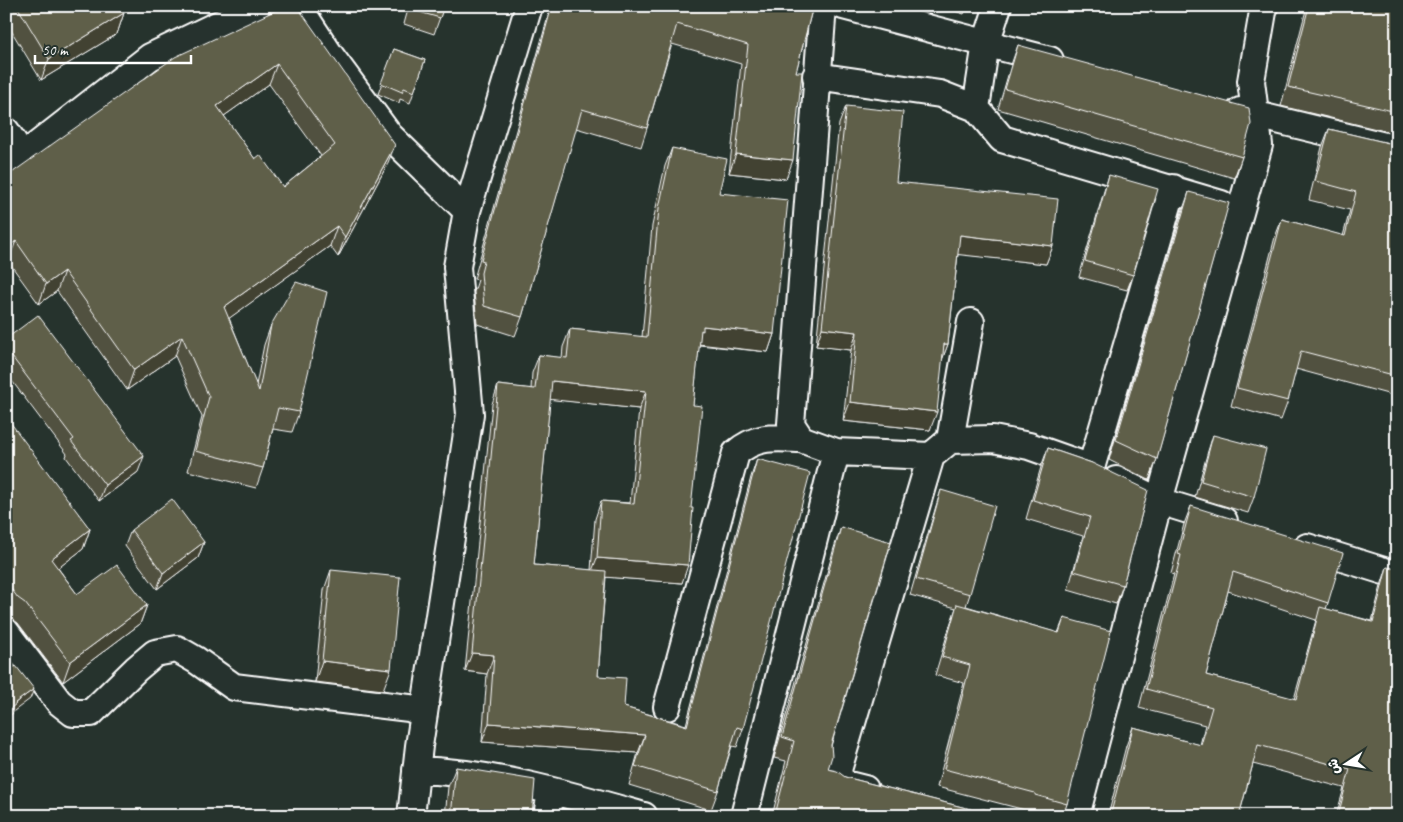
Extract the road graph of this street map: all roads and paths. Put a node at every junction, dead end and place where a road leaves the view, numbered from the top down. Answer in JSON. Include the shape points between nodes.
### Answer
{"nodes":[{"id":1,"x":257,"y":6,"type":"edge"},
{"id":2,"x":298,"y":6,"type":"edge"},
{"id":3,"x":529,"y":6,"type":"edge"},
{"id":4,"x":823,"y":6,"type":"edge"},
{"id":5,"x":843,"y":6,"type":"edge"},
{"id":6,"x":998,"y":6,"type":"edge"},
{"id":7,"x":1264,"y":6,"type":"edge"},
{"id":8,"x":986,"y":43,"type":"junction"},
{"id":9,"x":1070,"y":65,"type":"edge"},
{"id":10,"x":816,"y":76,"type":"junction"},
{"id":11,"x":1218,"y":104,"type":"edge"},
{"id":12,"x":976,"y":108,"type":"junction"},
{"id":13,"x":1255,"y":116,"type":"junction"},
{"id":14,"x":6,"y":131,"type":"edge"},
{"id":15,"x":1397,"y":149,"type":"edge"},
{"id":16,"x":15,"y":162,"type":"edge"},
{"id":17,"x":1174,"y":188,"type":"junction"},
{"id":18,"x":1241,"y":210,"type":"junction"},
{"id":19,"x":467,"y":211,"type":"junction"},
{"id":20,"x":971,"y":322,"type":"dead end"},
{"id":21,"x":801,"y":439,"type":"junction"},
{"id":22,"x":941,"y":448,"type":"junction"},
{"id":23,"x":836,"y":452,"type":"junction"},
{"id":24,"x":1091,"y":468,"type":"junction"},
{"id":25,"x":1160,"y":501,"type":"junction"},
{"id":26,"x":1245,"y":527,"type":"edge"},
{"id":27,"x":1283,"y":539,"type":"edge"},
{"id":28,"x":1397,"y":574,"type":"edge"},
{"id":29,"x":6,"y":632,"type":"edge"},
{"id":30,"x":668,"y":707,"type":"dead end"},
{"id":31,"x":424,"y":714,"type":"junction"},
{"id":32,"x":416,"y":770,"type":"junction"},
{"id":33,"x":887,"y":795,"type":"edge"},
{"id":34,"x":549,"y":804,"type":"edge"},
{"id":35,"x":411,"y":816,"type":"edge"},
{"id":36,"x":644,"y":816,"type":"edge"},
{"id":37,"x":744,"y":816,"type":"edge"},
{"id":38,"x":1076,"y":816,"type":"edge"}],
"edges":[{"from":1,"to":16,"type":"street","via":[[150,57]]},
{"from":2,"to":19,"type":"street","via":[[330,56],[389,135]]},
{"from":3,"to":19,"type":"street"},
{"from":4,"to":10,"type":"street"},
{"from":5,"to":8,"type":"street"},
{"from":6,"to":8,"type":"street"},
{"from":7,"to":13,"type":"street","via":[[1251,81]]},
{"from":8,"to":9,"type":"street"},
{"from":8,"to":12,"type":"street"},
{"from":10,"to":12,"type":"street","via":[[940,94]]},
{"from":10,"to":21,"type":"street","via":[[791,424]]},
{"from":11,"to":13,"type":"street"},
{"from":12,"to":17,"type":"street","via":[[1002,140]]},
{"from":13,"to":15,"type":"street"},
{"from":13,"to":18,"type":"street","via":[[1259,145]]},
{"from":14,"to":16,"type":"street"},
{"from":17,"to":18,"type":"street"},
{"from":17,"to":24,"type":"street"},
{"from":18,"to":25,"type":"street"},
{"from":19,"to":31,"type":"street","via":[[457,267],[470,414]]},
{"from":20,"to":22,"type":"street"},
{"from":21,"to":23,"type":"street"},
{"from":21,"to":30,"type":"street","via":[[768,437],[747,443],[736,453]]},
{"from":22,"to":23,"type":"street"},
{"from":22,"to":24,"type":"street","via":[[993,439],[1029,446]]},
{"from":22,"to":33,"type":"street","via":[[838,770],[841,783]]},
{"from":23,"to":37,"type":"street"},
{"from":24,"to":25,"type":"street"},
{"from":25,"to":26,"type":"street"},
{"from":25,"to":38,"type":"street"},
{"from":27,"to":28,"type":"street"},
{"from":29,"to":31,"type":"street","via":[[59,702],[73,713],[91,713],[155,653],[177,649],[234,687],[409,708]]},
{"from":31,"to":32,"type":"street"},
{"from":32,"to":34,"type":"street","via":[[457,771]]},
{"from":32,"to":35,"type":"street"},
{"from":34,"to":36,"type":"street"}]}
